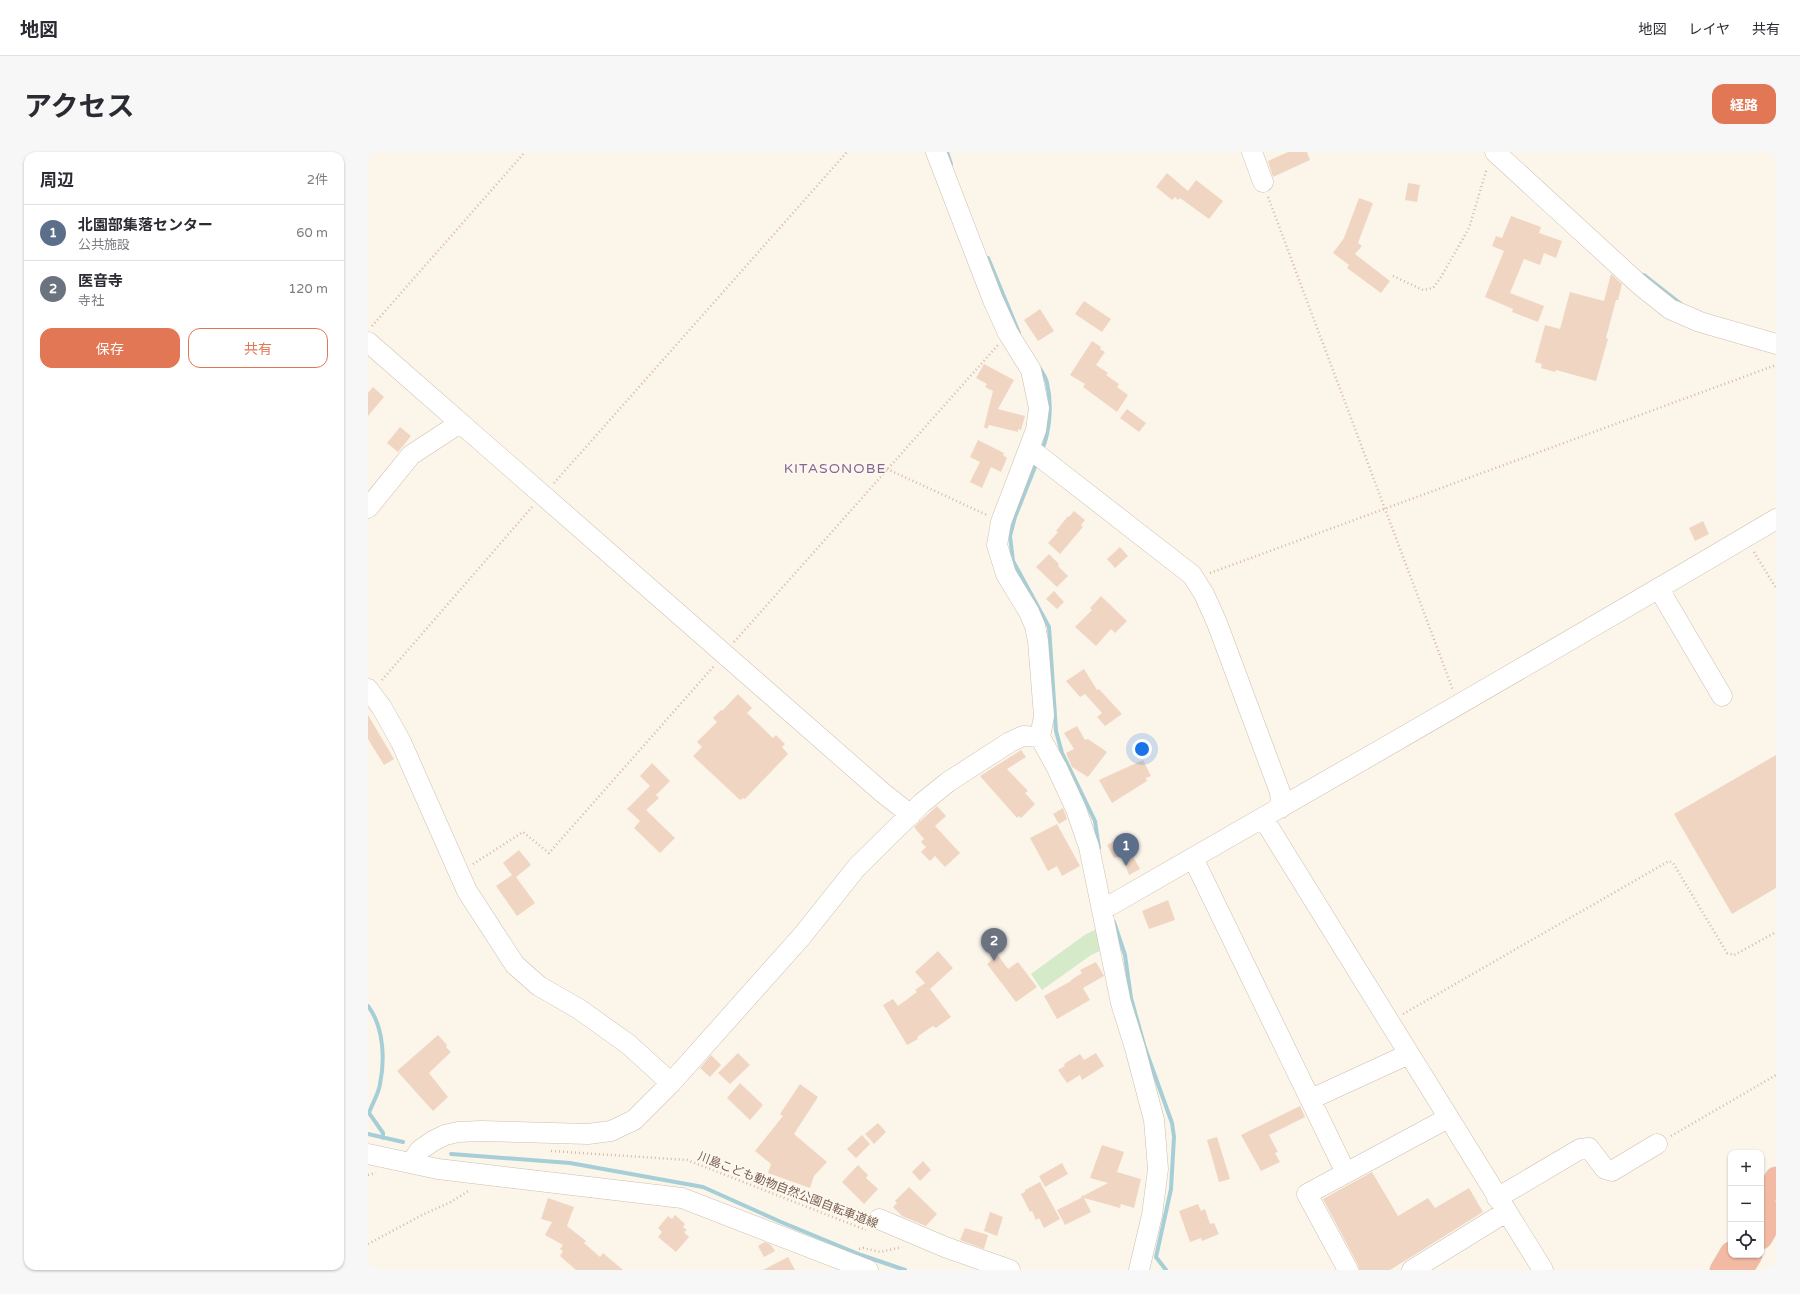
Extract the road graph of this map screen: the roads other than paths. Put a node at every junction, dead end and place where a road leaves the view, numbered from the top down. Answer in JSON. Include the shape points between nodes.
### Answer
{"nodes":[{"id":1,"x":936,"y":152,"type":"edge"},
{"id":2,"x":1252,"y":152,"type":"edge"},
{"id":3,"x":1491,"y":160,"type":"edge"},
{"id":4,"x":1263,"y":182,"type":"road end"},
{"id":5,"x":368,"y":342,"type":"edge"},
{"id":6,"x":1776,"y":344,"type":"edge"},
{"id":7,"x":460,"y":423,"type":"junction"},
{"id":8,"x":1030,"y":449,"type":"junction"},
{"id":9,"x":368,"y":508,"type":"edge"},
{"id":10,"x":1776,"y":519,"type":"edge"},
{"id":11,"x":1659,"y":589,"type":"junction"},
{"id":12,"x":370,"y":691,"type":"edge"},
{"id":13,"x":1722,"y":696,"type":"dead end"},
{"id":14,"x":1040,"y":737,"type":"junction"},
{"id":15,"x":1281,"y":808,"type":"junction"},
{"id":16,"x":911,"y":815,"type":"junction"},
{"id":17,"x":1263,"y":818,"type":"junction"},
{"id":18,"x":1193,"y":858,"type":"junction"},
{"id":19,"x":1102,"y":910,"type":"junction"},
{"id":20,"x":1408,"y":1054,"type":"junction"},
{"id":21,"x":671,"y":1083,"type":"junction"},
{"id":22,"x":1311,"y":1099,"type":"junction"},
{"id":23,"x":1448,"y":1118,"type":"junction"},
{"id":24,"x":1657,"y":1144,"type":"road end"},
{"id":25,"x":368,"y":1154,"type":"edge"},
{"id":26,"x":411,"y":1162,"type":"junction"},
{"id":27,"x":1346,"y":1173,"type":"junction"},
{"id":28,"x":1776,"y":1178,"type":"edge"},
{"id":29,"x":1764,"y":1198,"type":"edge"},
{"id":30,"x":1502,"y":1205,"type":"junction"},
{"id":31,"x":1776,"y":1213,"type":"edge"},
{"id":32,"x":874,"y":1225,"type":"road end"},
{"id":33,"x":1764,"y":1233,"type":"edge"},
{"id":34,"x":1728,"y":1258,"type":"edge"},
{"id":35,"x":1749,"y":1258,"type":"edge"},
{"id":36,"x":868,"y":1270,"type":"edge"},
{"id":37,"x":1010,"y":1270,"type":"edge"},
{"id":38,"x":1139,"y":1270,"type":"edge"},
{"id":39,"x":1348,"y":1270,"type":"edge"},
{"id":40,"x":1412,"y":1270,"type":"edge"},
{"id":41,"x":1543,"y":1270,"type":"edge"},
{"id":42,"x":1721,"y":1270,"type":"edge"},
{"id":43,"x":1742,"y":1270,"type":"edge"}],
"edges":[{"from":1,"to":8,"type":"street","via":[[1008,333],[1031,370],[1039,408]]},
{"from":2,"to":4,"type":"street"},
{"from":3,"to":6,"type":"street","via":[[1640,286],[1670,308],[1700,322]]},
{"from":5,"to":7,"type":"street"},
{"from":7,"to":9,"type":"street","via":[[411,455]]},
{"from":7,"to":16,"type":"street"},
{"from":8,"to":14,"type":"street","via":[[1001,522],[997,545],[1006,574],[1036,626],[1044,716]]},
{"from":8,"to":15,"type":"street","via":[[1195,579],[1217,623],[1280,792]]},
{"from":10,"to":11,"type":"street"},
{"from":11,"to":13,"type":"street"},
{"from":11,"to":15,"type":"street"},
{"from":12,"to":21,"type":"street","via":[[401,742],[468,891],[515,965],[539,986],[580,1009],[628,1044]]},
{"from":14,"to":16,"type":"street","via":[[1023,736],[1010,742],[948,782],[922,802]]},
{"from":14,"to":19,"type":"street","via":[[1058,768],[1090,847]]},
{"from":15,"to":17,"type":"street"},
{"from":16,"to":21,"type":"street","via":[[857,867],[802,936]]},
{"from":17,"to":18,"type":"street"},
{"from":17,"to":20,"type":"street"},
{"from":18,"to":19,"type":"street"},
{"from":18,"to":22,"type":"street"},
{"from":19,"to":38,"type":"street","via":[[1120,1003],[1154,1120],[1158,1169],[1152,1215]]},
{"from":20,"to":22,"type":"street"},
{"from":20,"to":23,"type":"street"},
{"from":21,"to":26,"type":"street","via":[[634,1120],[611,1131],[588,1134],[458,1132],[433,1141],[420,1150]]},
{"from":22,"to":27,"type":"street"},
{"from":23,"to":27,"type":"street"},
{"from":23,"to":30,"type":"street"},
{"from":24,"to":30,"type":"street","via":[[1612,1171],[1605,1169],[1589,1148],[1580,1149]]},
{"from":25,"to":26,"type":"street"},
{"from":26,"to":36,"type":"street","via":[[438,1169],[682,1198]]},
{"from":27,"to":39,"type":"street","via":[[1307,1194]]},
{"from":28,"to":29,"type":"highway"},
{"from":30,"to":40,"type":"street"},
{"from":30,"to":41,"type":"street"},
{"from":31,"to":33,"type":"highway"},
{"from":32,"to":37,"type":"street"},
{"from":34,"to":42,"type":"highway"},
{"from":35,"to":43,"type":"highway"}]}
